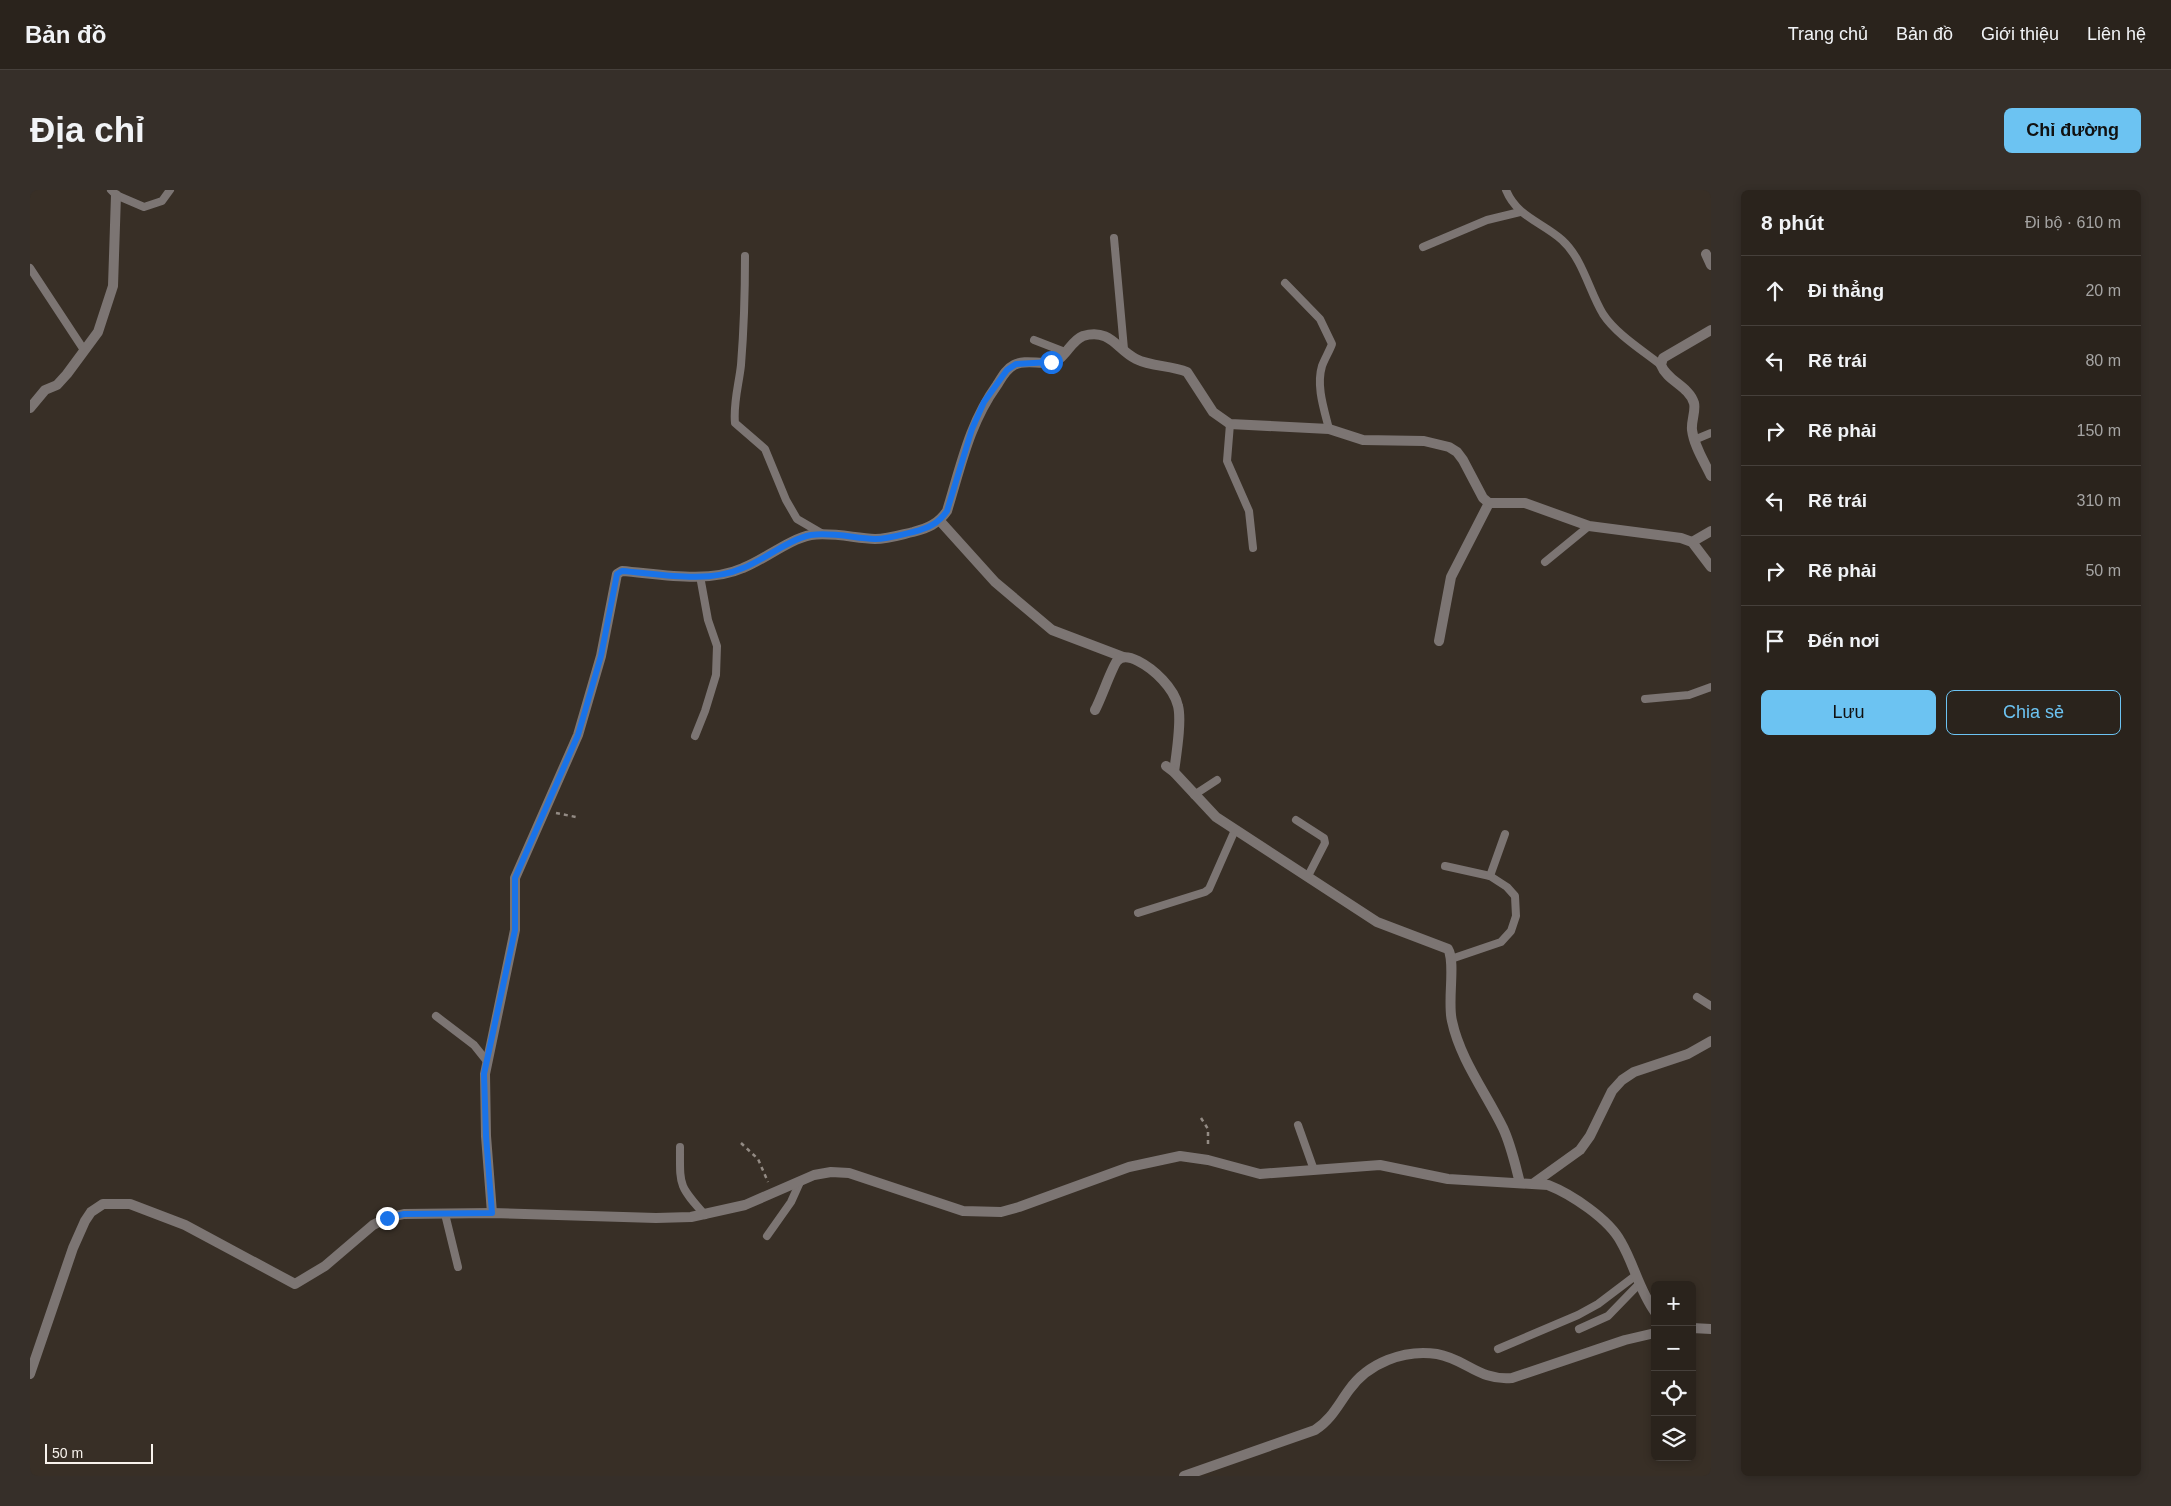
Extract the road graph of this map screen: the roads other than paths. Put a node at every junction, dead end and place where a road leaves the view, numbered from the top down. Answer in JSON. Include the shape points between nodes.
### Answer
{"nodes":[{"id":1,"x":170,"y":190,"type":"edge"},
{"id":2,"x":1506,"y":190,"type":"edge"},
{"id":3,"x":114,"y":192,"type":"edge"},
{"id":4,"x":1520,"y":212,"type":"junction"},
{"id":5,"x":1114,"y":238,"type":"dead end"},
{"id":6,"x":1423,"y":247,"type":"dead end"},
{"id":7,"x":1706,"y":254,"type":"dead end"},
{"id":8,"x":745,"y":256,"type":"dead end"},
{"id":9,"x":1711,"y":265,"type":"edge"},
{"id":10,"x":30,"y":268,"type":"edge"},
{"id":11,"x":1285,"y":283,"type":"dead end"},
{"id":12,"x":1711,"y":330,"type":"edge"},
{"id":13,"x":1034,"y":340,"type":"dead end"},
{"id":14,"x":1124,"y":349,"type":"junction"},
{"id":15,"x":84,"y":350,"type":"junction"},
{"id":16,"x":1065,"y":352,"type":"junction"},
{"id":17,"x":1661,"y":365,"type":"junction"},
{"id":18,"x":30,"y":408,"type":"edge"},
{"id":19,"x":1230,"y":424,"type":"junction"},
{"id":20,"x":1329,"y":430,"type":"junction"},
{"id":21,"x":1711,"y":434,"type":"edge"},
{"id":22,"x":1694,"y":440,"type":"junction"},
{"id":23,"x":1711,"y":476,"type":"edge"},
{"id":24,"x":1489,"y":503,"type":"junction"},
{"id":25,"x":940,"y":522,"type":"junction"},
{"id":26,"x":1589,"y":526,"type":"junction"},
{"id":27,"x":1711,"y":532,"type":"edge"},
{"id":28,"x":822,"y":534,"type":"junction"},
{"id":29,"x":1692,"y":542,"type":"junction"},
{"id":30,"x":1253,"y":548,"type":"dead end"},
{"id":31,"x":1545,"y":562,"type":"dead end"},
{"id":32,"x":1711,"y":567,"type":"edge"},
{"id":33,"x":700,"y":576,"type":"junction"},
{"id":34,"x":1439,"y":641,"type":"dead end"},
{"id":35,"x":1123,"y":657,"type":"junction"},
{"id":36,"x":1711,"y":687,"type":"edge"},
{"id":37,"x":1645,"y":699,"type":"dead end"},
{"id":38,"x":1095,"y":710,"type":"dead end"},
{"id":39,"x":694,"y":736,"type":"dead end"},
{"id":40,"x":1217,"y":780,"type":"dead end"},
{"id":41,"x":1194,"y":795,"type":"junction"},
{"id":42,"x":1296,"y":820,"type":"dead end"},
{"id":43,"x":1236,"y":830,"type":"junction"},
{"id":44,"x":1505,"y":834,"type":"dead end"},
{"id":45,"x":1445,"y":866,"type":"dead end"},
{"id":46,"x":1308,"y":876,"type":"junction"},
{"id":47,"x":1490,"y":876,"type":"junction"},
{"id":48,"x":1138,"y":913,"type":"dead end"},
{"id":49,"x":1451,"y":959,"type":"junction"},
{"id":50,"x":1697,"y":997,"type":"dead end"},
{"id":51,"x":1711,"y":1006,"type":"edge"},
{"id":52,"x":436,"y":1016,"type":"dead end"},
{"id":53,"x":1711,"y":1041,"type":"edge"},
{"id":54,"x":486,"y":1060,"type":"junction"},
{"id":55,"x":1298,"y":1125,"type":"dead end"},
{"id":56,"x":680,"y":1147,"type":"dead end"},
{"id":57,"x":1314,"y":1170,"type":"junction"},
{"id":58,"x":800,"y":1182,"type":"junction"},
{"id":59,"x":1520,"y":1183,"type":"junction"},
{"id":60,"x":1534,"y":1183,"type":"junction"},
{"id":61,"x":492,"y":1213,"type":"junction"},
{"id":62,"x":445,"y":1214,"type":"junction"},
{"id":63,"x":705,"y":1215,"type":"junction"},
{"id":64,"x":767,"y":1236,"type":"dead end"},
{"id":65,"x":458,"y":1267,"type":"dead end"},
{"id":66,"x":1637,"y":1280,"type":"junction"},
{"id":67,"x":1651,"y":1305,"type":"edge"},
{"id":68,"x":1696,"y":1328,"type":"edge"},
{"id":69,"x":1579,"y":1329,"type":"dead end"},
{"id":70,"x":1711,"y":1329,"type":"edge"},
{"id":71,"x":1651,"y":1334,"type":"edge"},
{"id":72,"x":1498,"y":1348,"type":"dead end"},
{"id":73,"x":30,"y":1374,"type":"edge"},
{"id":74,"x":1184,"y":1476,"type":"edge"}],
"edges":[{"from":1,"to":3,"type":"lane","via":[[162,201],[144,207]]},
{"from":2,"to":4,"type":"lane"},
{"from":3,"to":15,"type":"street","via":[[113,286],[98,332]]},
{"from":4,"to":6,"type":"lane","via":[[1488,220]]},
{"from":4,"to":17,"type":"lane","via":[[1563,241],[1579,264],[1605,316]]},
{"from":5,"to":14,"type":"lane"},
{"from":7,"to":9,"type":"street"},
{"from":8,"to":28,"type":"lane","via":[[735,423],[765,449],[797,519]]},
{"from":10,"to":15,"type":"lane"},
{"from":11,"to":20,"type":"lane","via":[[1320,319],[1332,344],[1320,380]]},
{"from":12,"to":17,"type":"street","via":[[1663,358]]},
{"from":13,"to":16,"type":"lane"},
{"from":14,"to":16,"type":"street","via":[[1103,336],[1084,336]]},
{"from":14,"to":19,"type":"street","via":[[1144,362],[1188,372],[1213,412]]},
{"from":15,"to":18,"type":"street","via":[[67,374],[45,390]]},
{"from":16,"to":25,"type":"street","via":[[1060,359],[1051,362],[1024,362],[1007,370],[977,415],[947,511]]},
{"from":17,"to":22,"type":"street","via":[[1663,372],[1690,395],[1694,403]]},
{"from":19,"to":20,"type":"street"},
{"from":19,"to":30,"type":"lane","via":[[1227,461],[1249,511]]},
{"from":20,"to":24,"type":"street","via":[[1363,440],[1424,441],[1449,448],[1460,456]]},
{"from":21,"to":22,"type":"lane"},
{"from":22,"to":23,"type":"street"},
{"from":24,"to":26,"type":"street","via":[[1530,504]]},
{"from":24,"to":34,"type":"street","via":[[1451,577]]},
{"from":25,"to":28,"type":"street","via":[[893,538]]},
{"from":25,"to":35,"type":"street","via":[[995,582],[1052,630]]},
{"from":26,"to":29,"type":"street"},
{"from":26,"to":31,"type":"lane"},
{"from":27,"to":29,"type":"street"},
{"from":28,"to":33,"type":"street","via":[[809,536],[742,569],[723,575]]},
{"from":29,"to":32,"type":"street"},
{"from":33,"to":39,"type":"lane","via":[[708,620],[717,646],[716,675]]},
{"from":33,"to":54,"type":"street","via":[[622,571],[617,574],[601,656],[578,735],[515,878],[515,930]]},
{"from":35,"to":38,"type":"street","via":[[1117,661]]},
{"from":35,"to":41,"type":"street","via":[[1151,667],[1179,707],[1170,769]]},
{"from":36,"to":37,"type":"lane","via":[[1689,695]]},
{"from":40,"to":41,"type":"lane"},
{"from":41,"to":43,"type":"street"},
{"from":42,"to":46,"type":"lane","via":[[1324,838],[1325,844]]},
{"from":43,"to":46,"type":"street"},
{"from":43,"to":48,"type":"lane","via":[[1209,889]]},
{"from":44,"to":47,"type":"lane"},
{"from":45,"to":47,"type":"lane"},
{"from":46,"to":49,"type":"street","via":[[1377,922],[1448,949]]},
{"from":47,"to":49,"type":"lane","via":[[1515,896],[1516,916],[1511,931],[1501,942]]},
{"from":49,"to":59,"type":"street","via":[[1449,999],[1460,1046],[1503,1128]]},
{"from":50,"to":51,"type":"lane"},
{"from":52,"to":54,"type":"lane","via":[[474,1045]]},
{"from":53,"to":60,"type":"street","via":[[1688,1054],[1634,1072],[1622,1080],[1612,1091],[1580,1150]]},
{"from":54,"to":61,"type":"street","via":[[484,1103]]},
{"from":55,"to":57,"type":"lane"},
{"from":56,"to":63,"type":"lane","via":[[680,1182],[685,1193]]},
{"from":57,"to":58,"type":"street","via":[[1260,1174],[1180,1156],[1129,1167],[1019,1207],[981,1213],[963,1211],[849,1173],[814,1175]]},
{"from":57,"to":59,"type":"street","via":[[1380,1165],[1448,1179]]},
{"from":58,"to":63,"type":"street","via":[[745,1205]]},
{"from":58,"to":64,"type":"lane"},
{"from":59,"to":60,"type":"street"},
{"from":60,"to":66,"type":"street","via":[[1561,1190],[1613,1231],[1621,1241]]},
{"from":61,"to":62,"type":"street"},
{"from":61,"to":63,"type":"street","via":[[656,1218]]},
{"from":62,"to":65,"type":"lane"},
{"from":62,"to":73,"type":"street","via":[[404,1214],[387,1218],[373,1225],[326,1266],[295,1284],[201,1232],[130,1204],[103,1204],[85,1221],[73,1248]]},
{"from":66,"to":67,"type":"street"},
{"from":66,"to":69,"type":"lane","via":[[1608,1316]]},
{"from":66,"to":72,"type":"lane","via":[[1578,1315]]},
{"from":68,"to":70,"type":"street"},
{"from":71,"to":74,"type":"street","via":[[1512,1378],[1497,1379],[1484,1375],[1437,1354],[1416,1353],[1389,1359],[1365,1373],[1350,1388],[1326,1424]]}]}
